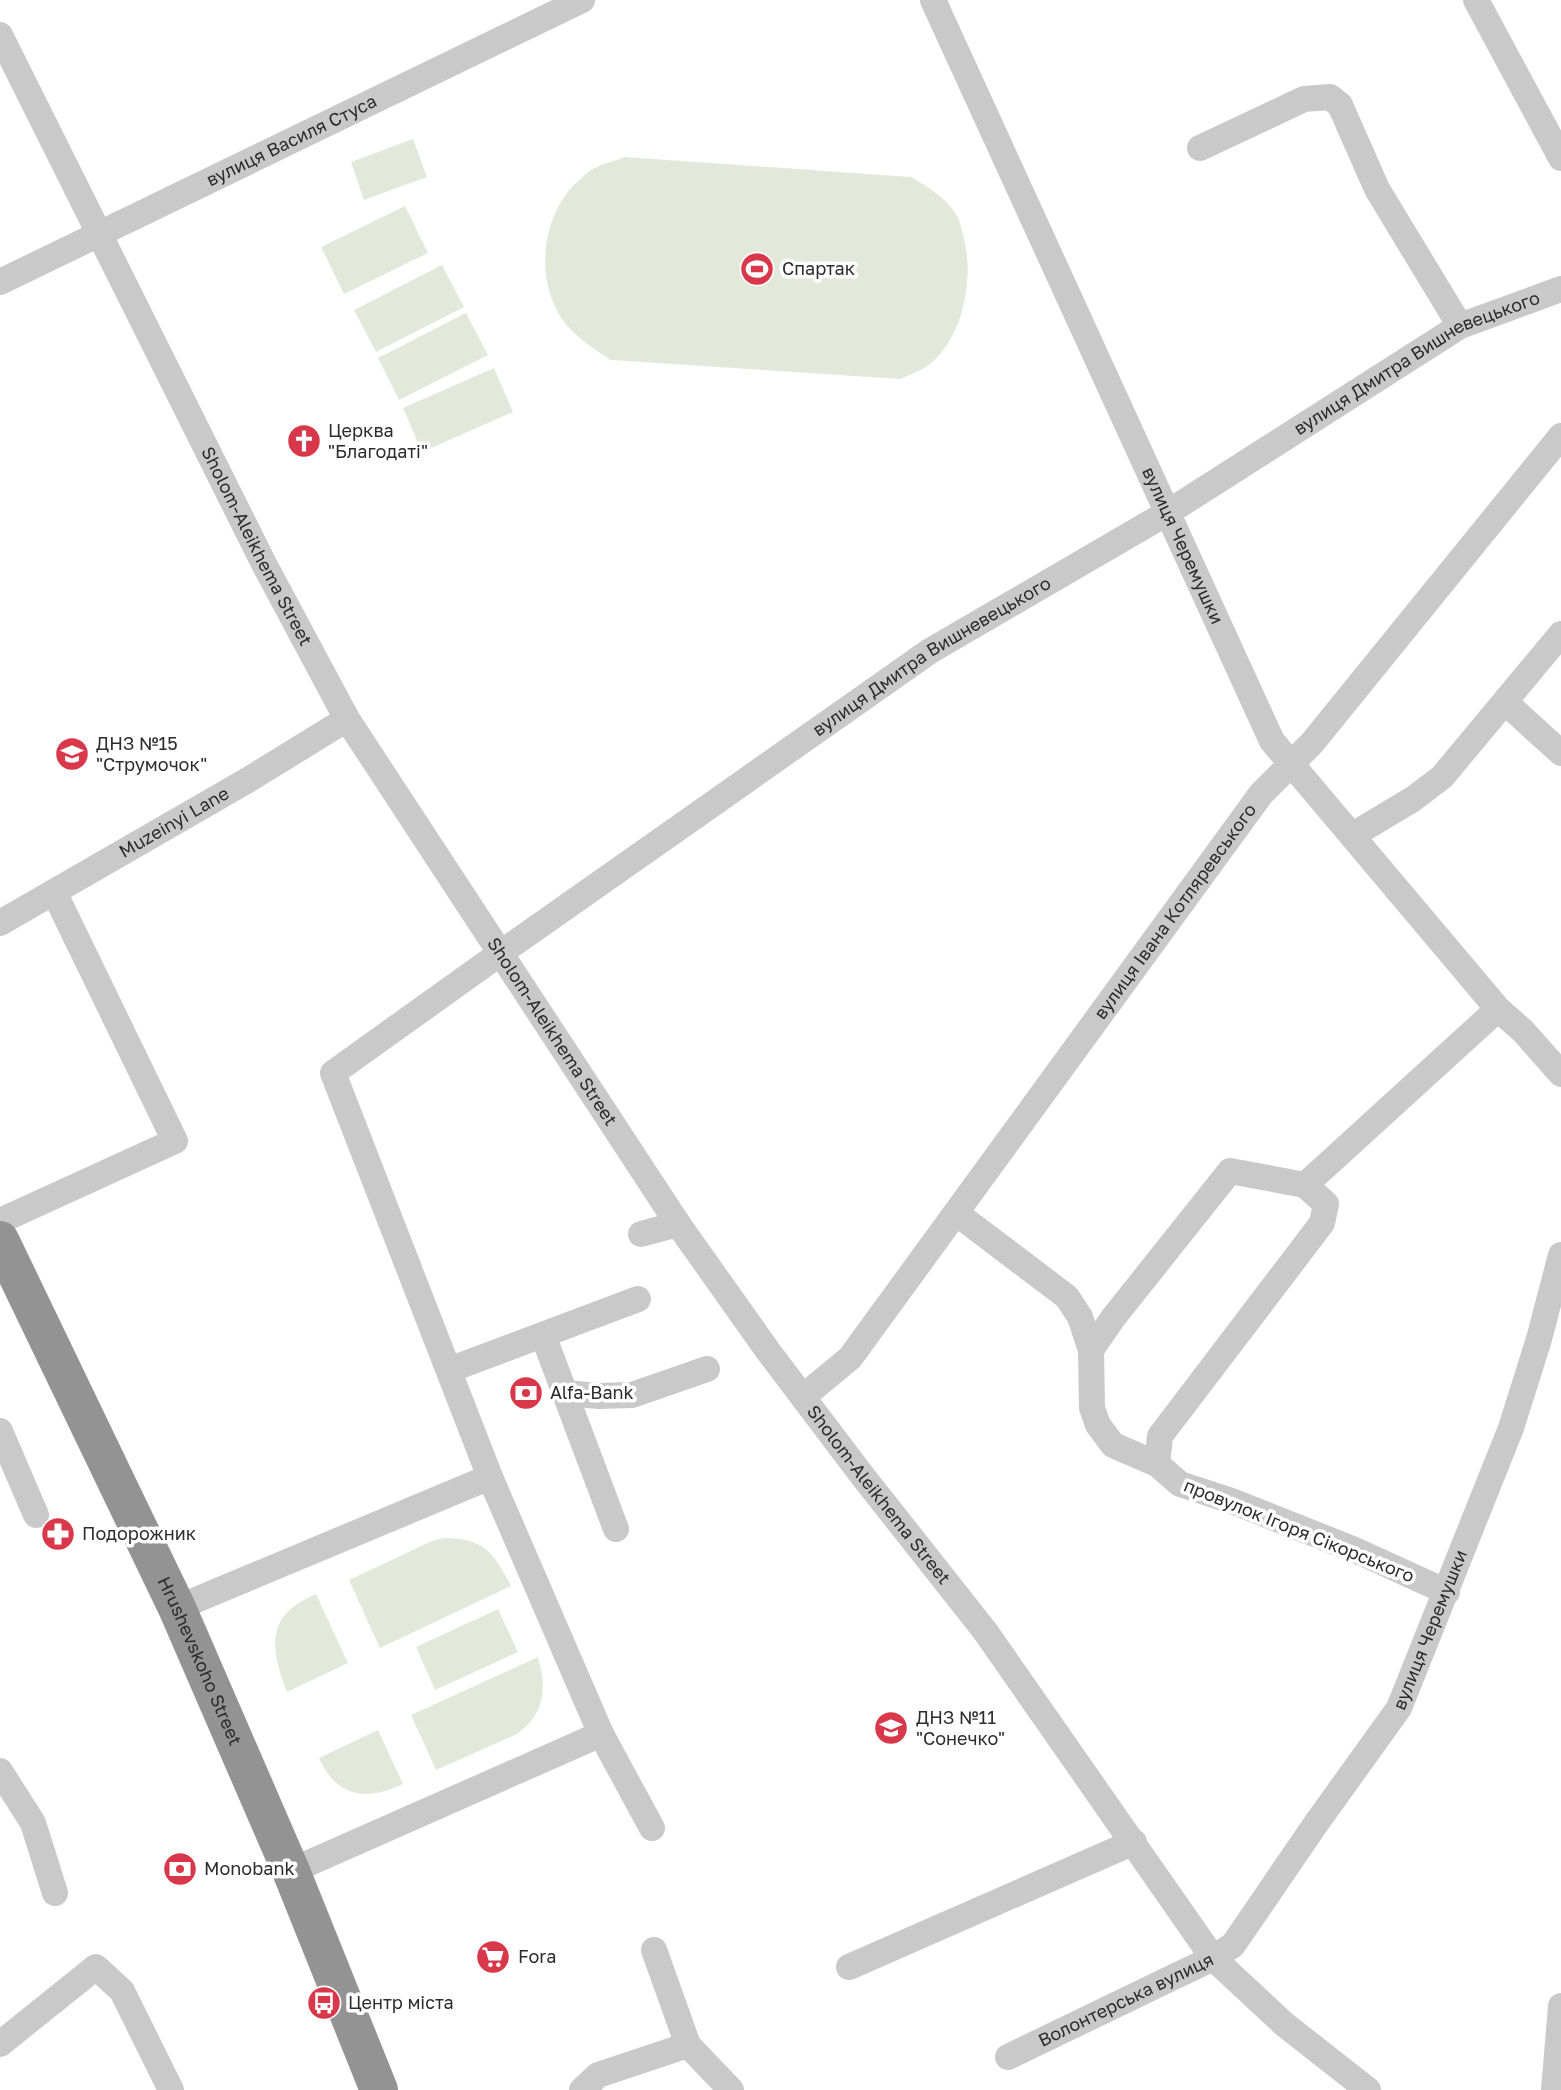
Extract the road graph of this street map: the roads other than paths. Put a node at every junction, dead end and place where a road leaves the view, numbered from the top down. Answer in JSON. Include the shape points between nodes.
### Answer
{"nodes":[{"id":1,"x":582,"y":0,"type":"edge"},
{"id":2,"x":933,"y":0,"type":"edge"},
{"id":3,"x":1476,"y":0,"type":"edge"},
{"id":4,"x":0,"y":35,"type":"edge"},
{"id":5,"x":1200,"y":148,"type":"dead end"},
{"id":6,"x":1561,"y":158,"type":"edge"},
{"id":7,"x":98,"y":234,"type":"junction"},
{"id":8,"x":0,"y":282,"type":"edge"},
{"id":9,"x":1561,"y":289,"type":"edge"},
{"id":10,"x":1460,"y":326,"type":"junction"},
{"id":11,"x":1561,"y":436,"type":"edge"},
{"id":12,"x":1167,"y":513,"type":"junction"},
{"id":13,"x":1561,"y":634,"type":"edge"},
{"id":14,"x":1504,"y":702,"type":"junction"},
{"id":15,"x":347,"y":719,"type":"junction"},
{"id":16,"x":1561,"y":753,"type":"edge"},
{"id":17,"x":1291,"y":763,"type":"junction"},
{"id":18,"x":1353,"y":835,"type":"junction"},
{"id":19,"x":54,"y":892,"type":"junction"},
{"id":20,"x":0,"y":923,"type":"edge"},
{"id":21,"x":502,"y":952,"type":"junction"},
{"id":22,"x":1498,"y":1009,"type":"junction"},
{"id":23,"x":1523,"y":1031,"type":"junction"},
{"id":24,"x":1561,"y":1053,"type":"edge"},
{"id":25,"x":1561,"y":1074,"type":"edge"},
{"id":26,"x":1305,"y":1185,"type":"junction"},
{"id":27,"x":956,"y":1213,"type":"junction"},
{"id":28,"x":0,"y":1221,"type":"edge"},
{"id":29,"x":678,"y":1224,"type":"junction"},
{"id":30,"x":641,"y":1234,"type":"dead end"},
{"id":31,"x":0,"y":1240,"type":"edge"},
{"id":32,"x":1561,"y":1255,"type":"edge"},
{"id":33,"x":638,"y":1299,"type":"dead end"},
{"id":34,"x":543,"y":1335,"type":"junction"},
{"id":35,"x":1091,"y":1350,"type":"junction"},
{"id":36,"x":707,"y":1369,"type":"dead end"},
{"id":37,"x":449,"y":1370,"type":"junction"},
{"id":38,"x":565,"y":1393,"type":"junction"},
{"id":39,"x":804,"y":1396,"type":"junction"},
{"id":40,"x":0,"y":1431,"type":"edge"},
{"id":41,"x":1157,"y":1464,"type":"junction"},
{"id":42,"x":490,"y":1477,"type":"junction"},
{"id":43,"x":36,"y":1516,"type":"dead end"},
{"id":44,"x":616,"y":1530,"type":"dead end"},
{"id":45,"x":1447,"y":1592,"type":"junction"},
{"id":46,"x":177,"y":1608,"type":"junction"},
{"id":47,"x":601,"y":1734,"type":"junction"},
{"id":48,"x":0,"y":1771,"type":"edge"},
{"id":49,"x":652,"y":1828,"type":"dead end"},
{"id":50,"x":1134,"y":1842,"type":"junction"},
{"id":51,"x":291,"y":1871,"type":"junction"},
{"id":52,"x":55,"y":1893,"type":"dead end"},
{"id":53,"x":654,"y":1950,"type":"dead end"},
{"id":54,"x":1213,"y":1958,"type":"junction"},
{"id":55,"x":849,"y":1968,"type":"dead end"},
{"id":56,"x":1561,"y":2006,"type":"edge"},
{"id":57,"x":0,"y":2044,"type":"edge"},
{"id":58,"x":688,"y":2045,"type":"junction"},
{"id":59,"x":1008,"y":2057,"type":"dead end"},
{"id":60,"x":171,"y":2090,"type":"edge"},
{"id":61,"x":379,"y":2090,"type":"edge"},
{"id":62,"x":582,"y":2090,"type":"edge"},
{"id":63,"x":731,"y":2090,"type":"edge"},
{"id":64,"x":1368,"y":2090,"type":"edge"},
{"id":65,"x":1554,"y":2090,"type":"edge"}],
"edges":[{"from":1,"to":7,"type":"street","name":"вулиця Василя Стуса"},
{"from":2,"to":12,"type":"street","name":"вулиця Черемушки"},
{"from":3,"to":6,"type":"street"},
{"from":4,"to":7,"type":"street","name":"Sholom-Aleikhema Street"},
{"from":5,"to":10,"type":"street","via":[[1304,99],[1330,97],[1340,105],[1377,189]]},
{"from":7,"to":8,"type":"street","name":"вулиця Василя Стуса"},
{"from":7,"to":15,"type":"street","name":"Sholom-Aleikhema Street"},
{"from":9,"to":10,"type":"street","name":"вулиця Дмитра Вишневецького"},
{"from":10,"to":12,"type":"street","name":"вулиця Дмитра Вишневецького"},
{"from":11,"to":17,"type":"street","name":"вулиця Івана Котляревського"},
{"from":12,"to":17,"type":"street","name":"вулиця Черемушки","via":[[1272,741]]},
{"from":12,"to":21,"type":"street","name":"вулиця Дмитра Вишневецького","via":[[930,651]]},
{"from":13,"to":14,"type":"street"},
{"from":14,"to":16,"type":"street"},
{"from":14,"to":18,"type":"street","via":[[1442,777]]},
{"from":15,"to":19,"type":"street","name":"Muzeinyi Lane"},
{"from":15,"to":21,"type":"street","name":"Sholom-Aleikhema Street"},
{"from":17,"to":18,"type":"street","name":"вулиця Черемушки"},
{"from":17,"to":27,"type":"street","name":"вулиця Івана Котляревського","via":[[1261,794]]},
{"from":18,"to":22,"type":"street","name":"вулиця Черемушки"},
{"from":19,"to":20,"type":"street","name":"Muzeinyi Lane"},
{"from":19,"to":28,"type":"street","via":[[175,1141]]},
{"from":21,"to":29,"type":"street","name":"Sholom-Aleikhema Street"},
{"from":21,"to":37,"type":"street","name":"вулиця Дмитра Вишневецького","via":[[334,1073]]},
{"from":22,"to":23,"type":"street","name":"вулиця Черемушки"},
{"from":22,"to":26,"type":"street"},
{"from":23,"to":24,"type":"street","name":"вулиця Черемушки"},
{"from":23,"to":25,"type":"street","name":"вулиця Черемушки"},
{"from":26,"to":35,"type":"street","via":[[1230,1171]]},
{"from":26,"to":41,"type":"street","via":[[1326,1204],[1322,1223],[1160,1436]]},
{"from":27,"to":35,"type":"street","name":"провулок Ігоря Сікорського","via":[[1067,1297],[1080,1317]]},
{"from":27,"to":39,"type":"street","name":"вулиця Івана Котляревського","via":[[850,1358]]},
{"from":29,"to":30,"type":"street"},
{"from":29,"to":39,"type":"street","name":"Sholom-Aleikhema Street"},
{"from":31,"to":46,"type":"highway","name":"Hrushevskoho Street"},
{"from":32,"to":45,"type":"street","name":"вулиця Черемушки","via":[[1511,1428]]},
{"from":33,"to":34,"type":"street"},
{"from":34,"to":37,"type":"street"},
{"from":34,"to":38,"type":"street"},
{"from":35,"to":41,"type":"street","name":"провулок Ігоря Сікорського","via":[[1092,1408],[1098,1425],[1113,1444]]},
{"from":36,"to":38,"type":"street","via":[[632,1395]]},
{"from":37,"to":42,"type":"street"},
{"from":38,"to":44,"type":"street"},
{"from":39,"to":50,"type":"street","name":"Sholom-Aleikhema Street","via":[[985,1631]]},
{"from":40,"to":43,"type":"street"},
{"from":41,"to":45,"type":"street","name":"провулок Ігоря Сікорського","via":[[1180,1484],[1354,1550]]},
{"from":42,"to":46,"type":"street"},
{"from":42,"to":47,"type":"street"},
{"from":45,"to":54,"type":"street","name":"вулиця Черемушки","via":[[1399,1708],[1233,1945]]},
{"from":46,"to":51,"type":"highway","name":"Hrushevskoho Street"},
{"from":47,"to":49,"type":"street"},
{"from":47,"to":51,"type":"street"},
{"from":48,"to":52,"type":"street","via":[[33,1823]]},
{"from":50,"to":54,"type":"street","name":"Sholom-Aleikhema Street"},
{"from":50,"to":55,"type":"street"},
{"from":51,"to":61,"type":"highway","name":"Hrushevskoho Street"},
{"from":53,"to":58,"type":"street"},
{"from":54,"to":59,"type":"street","name":"Волонтерська вулиця"},
{"from":54,"to":64,"type":"street","name":"Волонтерська вулиця","via":[[1284,2024]]},
{"from":56,"to":65,"type":"street"},
{"from":57,"to":60,"type":"street","via":[[96,1967],[122,1991]]},
{"from":58,"to":62,"type":"street","via":[[598,2075]]},
{"from":58,"to":63,"type":"street"}]}
